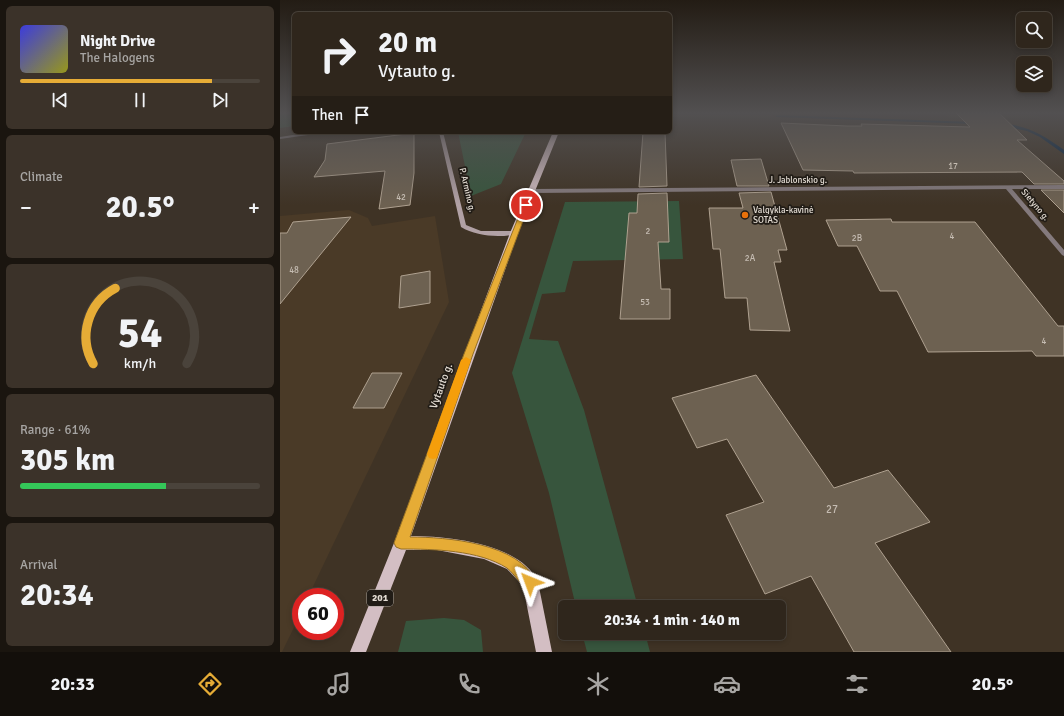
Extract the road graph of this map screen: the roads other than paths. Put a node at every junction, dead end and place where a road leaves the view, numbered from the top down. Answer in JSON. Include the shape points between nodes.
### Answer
{"nodes":[{"id":1,"x":444,"y":143,"type":"edge"},
{"id":2,"x":551,"y":143,"type":"edge"},
{"id":3,"x":1007,"y":187,"type":"junction"},
{"id":4,"x":1064,"y":187,"type":"edge"},
{"id":5,"x":532,"y":190,"type":"junction"},
{"id":6,"x":514,"y":233,"type":"junction"},
{"id":7,"x":1064,"y":254,"type":"edge"},
{"id":8,"x":401,"y":543,"type":"junction"},
{"id":9,"x":358,"y":652,"type":"edge"},
{"id":10,"x":544,"y":652,"type":"edge"}],
"edges":[{"from":1,"to":6,"type":"main road","name":"P. Armino g.","via":[[463,226],[478,232]]},
{"from":2,"to":5,"type":"main road","name":"Vytauto g.","number":"201"},
{"from":3,"to":4,"type":"street","name":"J. Jablonskio g."},
{"from":3,"to":5,"type":"street","name":"J. Jablonskio g."},
{"from":3,"to":7,"type":"street","name":"Sietyno g."},
{"from":5,"to":6,"type":"main road","name":"Vytauto g.","number":"201"},
{"from":6,"to":8,"type":"main road","name":"Vytauto g.","number":"201"},
{"from":8,"to":9,"type":"main road","name":"Vytauto g.","number":"201"},
{"from":8,"to":10,"type":"main road","via":[[437,543],[486,552],[512,564],[530,582]]}]}
